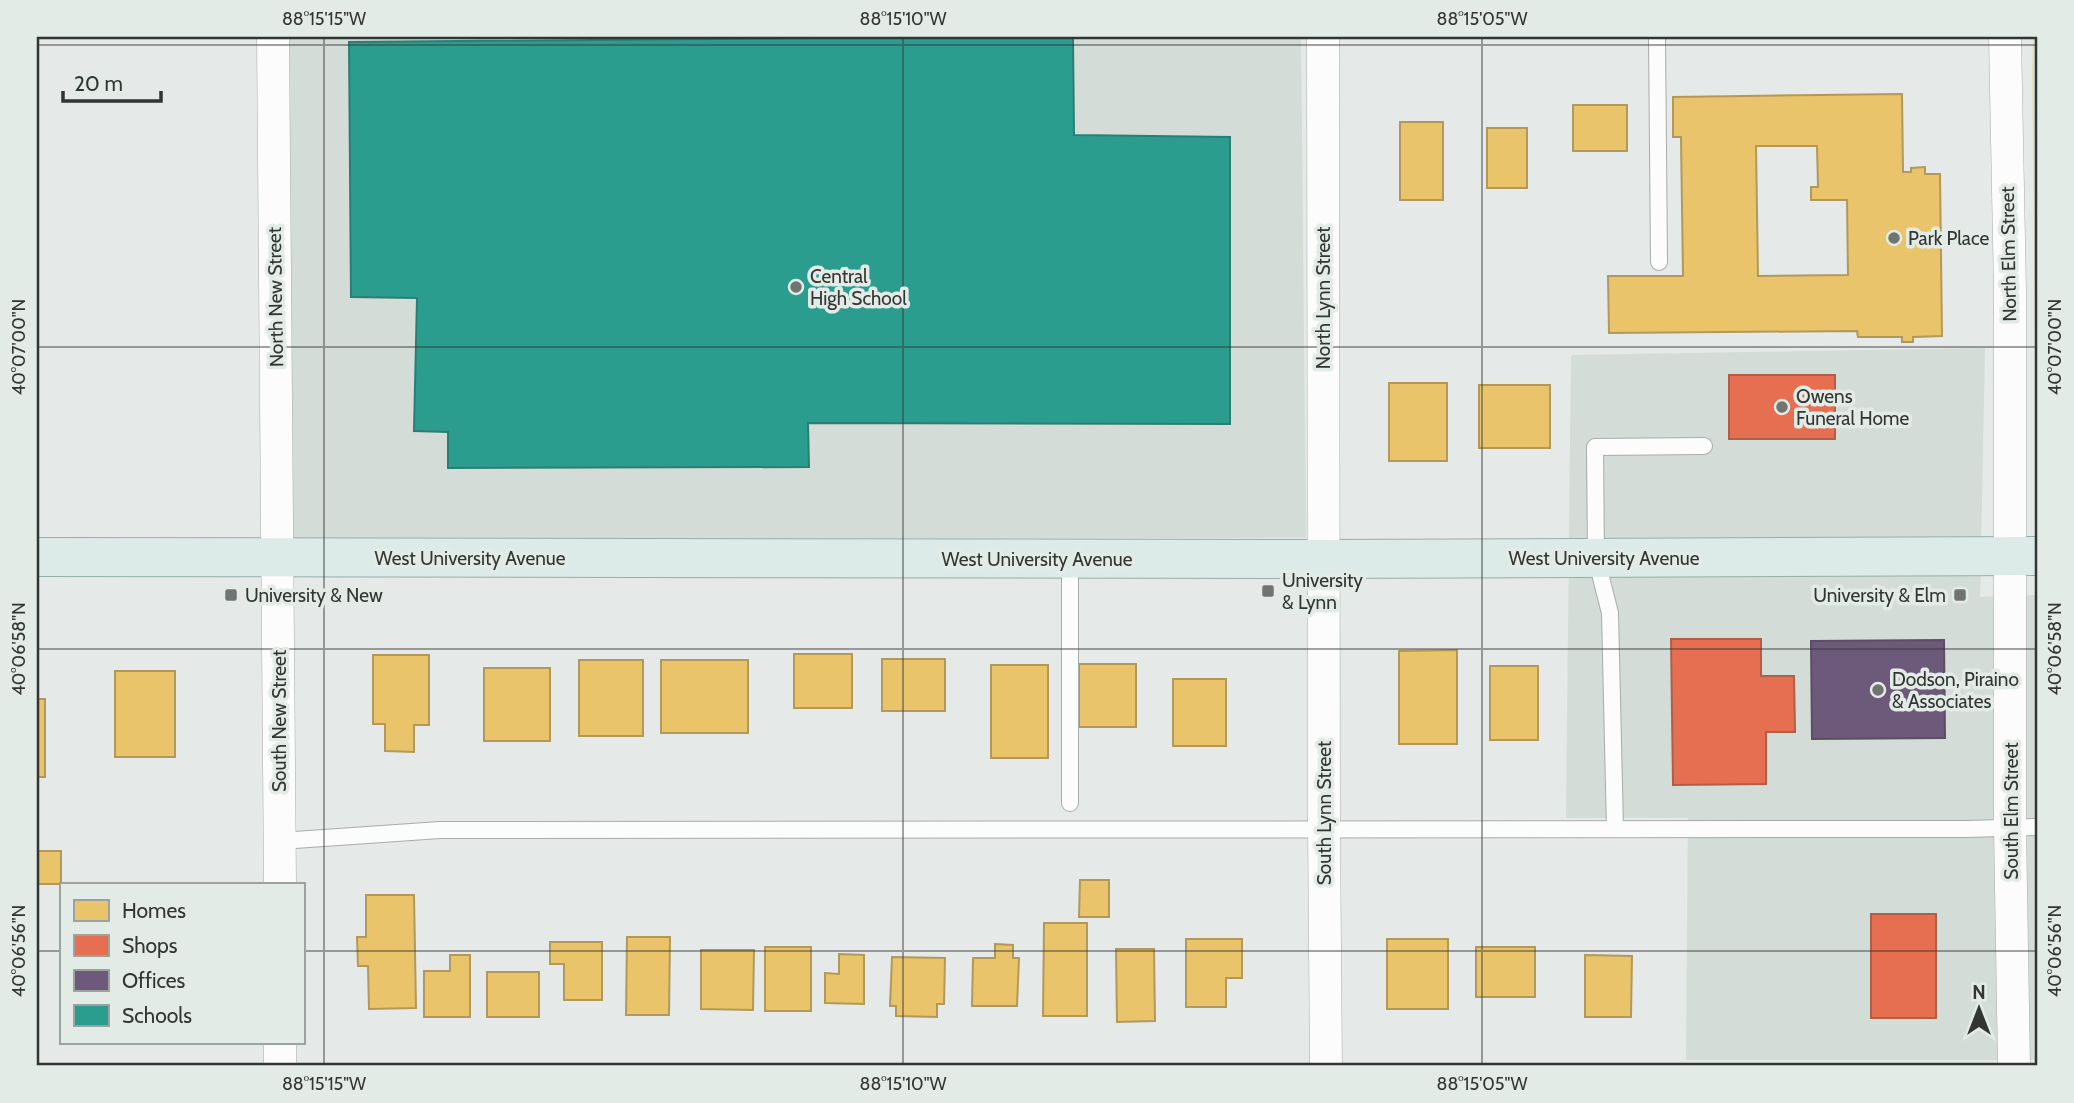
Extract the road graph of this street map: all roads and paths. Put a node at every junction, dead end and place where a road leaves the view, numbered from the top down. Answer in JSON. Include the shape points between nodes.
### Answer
{"nodes":[{"id":1,"x":273,"y":37,"type":"edge"},
{"id":2,"x":1323,"y":37,"type":"edge"},
{"id":3,"x":1657,"y":37,"type":"edge"},
{"id":4,"x":2005,"y":37,"type":"edge"},
{"id":5,"x":1659,"y":262,"type":"dead end"},
{"id":6,"x":1704,"y":446,"type":"dead end"},
{"id":7,"x":2024,"y":556,"type":"edge"},
{"id":8,"x":37,"y":557,"type":"edge"},
{"id":9,"x":278,"y":557,"type":"junction"},
{"id":10,"x":1596,"y":558,"type":"junction"},
{"id":11,"x":1070,"y":559,"type":"junction"},
{"id":12,"x":1324,"y":559,"type":"junction"},
{"id":13,"x":1070,"y":803,"type":"dead end"},
{"id":14,"x":2024,"y":828,"type":"edge"},
{"id":15,"x":1324,"y":829,"type":"junction"},
{"id":16,"x":1615,"y":829,"type":"junction"},
{"id":17,"x":280,"y":841,"type":"junction"},
{"id":18,"x":280,"y":883,"type":"edge"},
{"id":19,"x":280,"y":1044,"type":"edge"},
{"id":20,"x":280,"y":1066,"type":"edge"},
{"id":21,"x":1326,"y":1066,"type":"edge"},
{"id":22,"x":2014,"y":1066,"type":"edge"}],
"edges":[{"from":1,"to":9,"type":"street","name":"North New Street"},
{"from":2,"to":12,"type":"street","name":"North Lynn Street"},
{"from":3,"to":5,"type":"lane"},
{"from":4,"to":7,"type":"street","name":"North Elm Street","via":[[2010,291]]},
{"from":6,"to":10,"type":"lane","via":[[1595,447]]},
{"from":7,"to":10,"type":"main road","name":"West University Avenue"},
{"from":7,"to":14,"type":"street","name":"South Elm Street"},
{"from":8,"to":9,"type":"main road","name":"West University Avenue"},
{"from":9,"to":11,"type":"main road","name":"West University Avenue"},
{"from":9,"to":17,"type":"street","name":"South New Street"},
{"from":10,"to":12,"type":"main road","name":"West University Avenue"},
{"from":10,"to":16,"type":"lane","via":[[1610,613]]},
{"from":11,"to":12,"type":"main road","name":"West University Avenue"},
{"from":11,"to":13,"type":"lane"},
{"from":12,"to":15,"type":"street","name":"South Lynn Street"},
{"from":14,"to":16,"type":"lane"},
{"from":14,"to":22,"type":"street","name":"South Elm Street"},
{"from":15,"to":16,"type":"lane"},
{"from":15,"to":17,"type":"lane","via":[[440,830]]},
{"from":15,"to":21,"type":"street","name":"South Lynn Street"},
{"from":17,"to":18,"type":"street","name":"South New Street"},
{"from":19,"to":20,"type":"street"}]}
